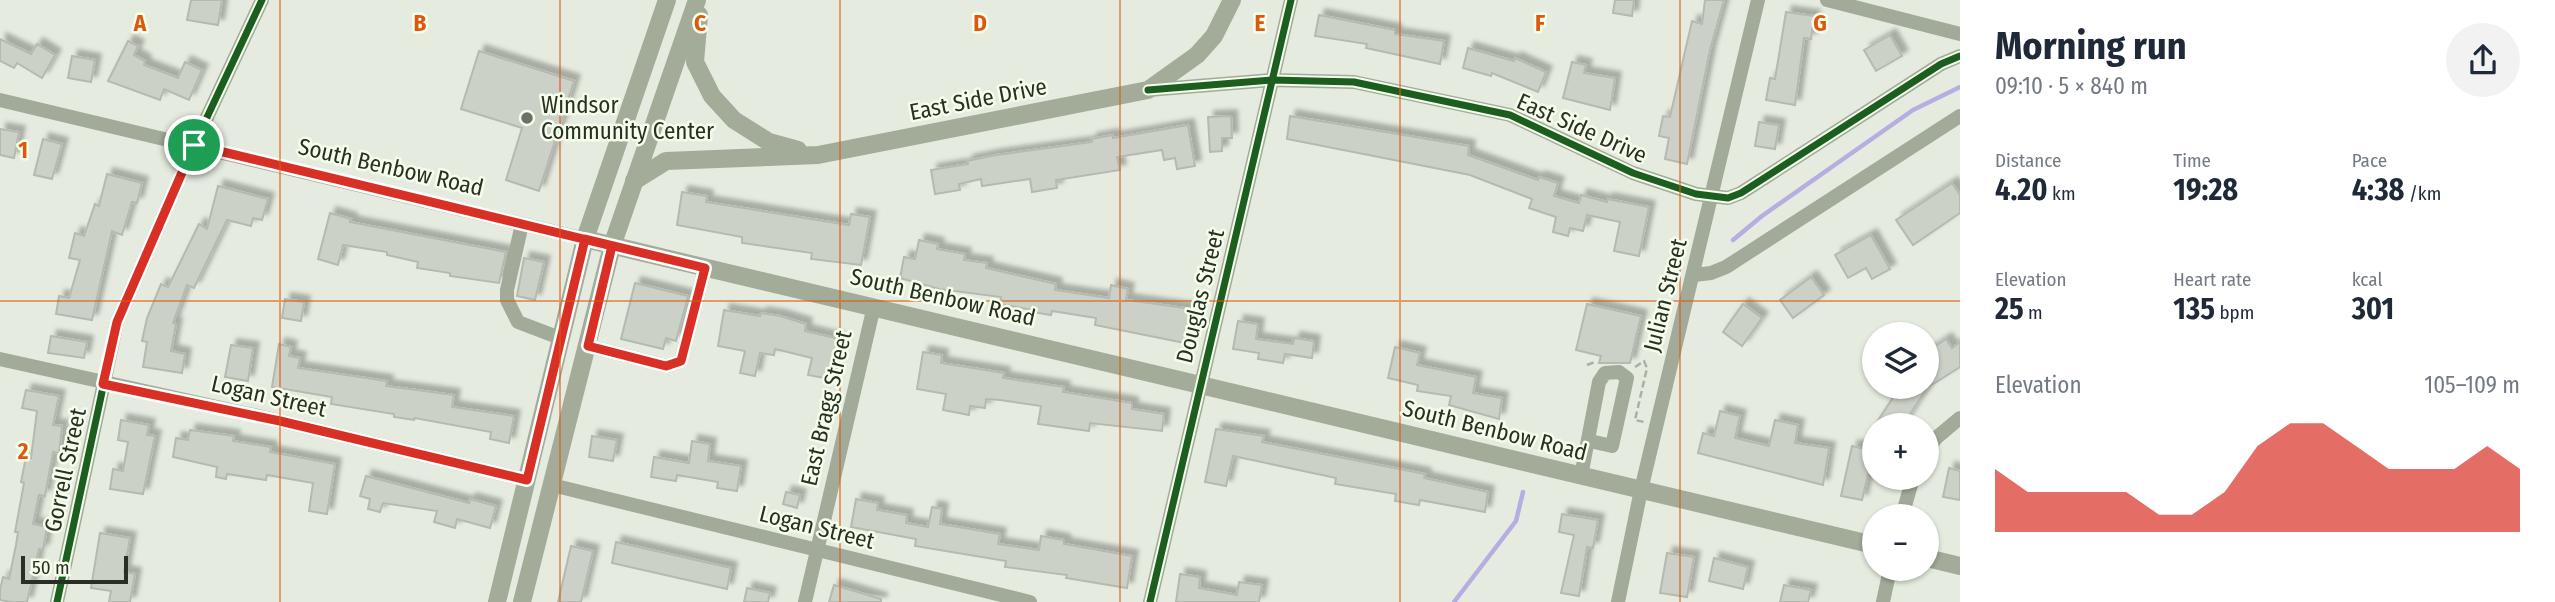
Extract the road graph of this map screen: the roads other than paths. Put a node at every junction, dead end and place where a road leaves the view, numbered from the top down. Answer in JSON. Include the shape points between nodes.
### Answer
{"nodes":[{"id":1,"x":262,"y":0,"type":"edge"},
{"id":2,"x":667,"y":0,"type":"edge"},
{"id":3,"x":699,"y":0,"type":"edge"},
{"id":4,"x":1232,"y":0,"type":"edge"},
{"id":5,"x":1291,"y":0,"type":"edge"},
{"id":6,"x":1758,"y":0,"type":"edge"},
{"id":7,"x":1827,"y":0,"type":"edge"},
{"id":8,"x":1960,"y":34,"type":"edge"},
{"id":9,"x":1960,"y":56,"type":"edge"},
{"id":10,"x":1272,"y":80,"type":"junction"},
{"id":11,"x":1148,"y":90,"type":"junction"},
{"id":12,"x":0,"y":100,"type":"edge"},
{"id":13,"x":1960,"y":116,"type":"edge"},
{"id":14,"x":194,"y":145,"type":"junction"},
{"id":15,"x":818,"y":155,"type":"junction"},
{"id":16,"x":634,"y":181,"type":"junction"},
{"id":17,"x":1713,"y":197,"type":"junction"},
{"id":18,"x":522,"y":224,"type":"junction"},
{"id":19,"x":585,"y":239,"type":"junction"},
{"id":20,"x":612,"y":246,"type":"junction"},
{"id":21,"x":705,"y":268,"type":"junction"},
{"id":22,"x":1694,"y":275,"type":"junction"},
{"id":23,"x":874,"y":306,"type":"junction"},
{"id":24,"x":561,"y":338,"type":"junction"},
{"id":25,"x":588,"y":346,"type":"junction"},
{"id":26,"x":0,"y":359,"type":"edge"},
{"id":27,"x":1199,"y":383,"type":"junction"},
{"id":28,"x":103,"y":384,"type":"junction"},
{"id":29,"x":1960,"y":418,"type":"edge"},
{"id":30,"x":1939,"y":436,"type":"edge"},
{"id":31,"x":1590,"y":440,"type":"junction"},
{"id":32,"x":1581,"y":476,"type":"junction"},
{"id":33,"x":527,"y":480,"type":"junction"},
{"id":34,"x":552,"y":485,"type":"junction"},
{"id":35,"x":1641,"y":490,"type":"junction"},
{"id":36,"x":1862,"y":542,"type":"edge"},
{"id":37,"x":816,"y":551,"type":"junction"},
{"id":38,"x":1939,"y":561,"type":"edge"},
{"id":39,"x":1960,"y":566,"type":"edge"},
{"id":40,"x":1888,"y":581,"type":"edge"},
{"id":41,"x":57,"y":602,"type":"edge"},
{"id":42,"x":497,"y":602,"type":"edge"},
{"id":43,"x":522,"y":602,"type":"edge"},
{"id":44,"x":805,"y":602,"type":"edge"},
{"id":45,"x":1030,"y":602,"type":"edge"},
{"id":46,"x":1150,"y":602,"type":"edge"},
{"id":47,"x":1618,"y":602,"type":"edge"},
{"id":48,"x":1884,"y":602,"type":"edge"}],
"edges":[{"from":1,"to":14,"type":"street","name":"Gorrell Street"},
{"from":2,"to":19,"type":"main road"},
{"from":3,"to":15,"type":"main road","via":[[695,62],[712,96],[734,120],[769,142]]},
{"from":3,"to":16,"type":"main road"},
{"from":4,"to":11,"type":"main road","name":"East Side Drive","via":[[1214,36],[1197,55]]},
{"from":5,"to":10,"type":"street","name":"Douglas Street"},
{"from":6,"to":17,"type":"street","name":"Julian Street"},
{"from":7,"to":8,"type":"street"},
{"from":9,"to":17,"type":"street","name":"East Side Drive","via":[[1741,193]]},
{"from":10,"to":11,"type":"street","name":"East Side Drive"},
{"from":10,"to":17,"type":"street","name":"East Side Drive","via":[[1354,82],[1510,115],[1633,173]]},
{"from":10,"to":27,"type":"street","name":"Douglas Street"},
{"from":11,"to":15,"type":"main road","name":"East Side Drive"},
{"from":12,"to":14,"type":"street","name":"South Benbow Road"},
{"from":13,"to":22,"type":"street","via":[[1726,267]]},
{"from":14,"to":18,"type":"street","name":"South Benbow Road"},
{"from":14,"to":28,"type":"street","name":"Gorrell Street","via":[[117,322]]},
{"from":15,"to":16,"type":"main road","name":"East Side Drive","via":[[666,161]]},
{"from":16,"to":20,"type":"main road"},
{"from":17,"to":22,"type":"street","name":"Julian Street"},
{"from":18,"to":19,"type":"street","name":"South Benbow Road"},
{"from":18,"to":24,"type":"street","via":[[507,300],[518,322]]},
{"from":19,"to":20,"type":"main road","name":"South Benbow Road"},
{"from":19,"to":24,"type":"main road"},
{"from":20,"to":21,"type":"main road","name":"South Benbow Road"},
{"from":20,"to":25,"type":"main road"},
{"from":21,"to":23,"type":"main road","name":"South Benbow Road"},
{"from":21,"to":25,"type":"street","via":[[681,361],[675,366]]},
{"from":22,"to":35,"type":"street","name":"Julian Street"},
{"from":23,"to":27,"type":"main road","name":"South Benbow Road"},
{"from":23,"to":37,"type":"street","name":"East Bragg Street"},
{"from":24,"to":33,"type":"main road"},
{"from":25,"to":34,"type":"main road"},
{"from":26,"to":28,"type":"street","name":"Logan Street"},
{"from":27,"to":32,"type":"main road","name":"South Benbow Road"},
{"from":27,"to":46,"type":"street","name":"Douglas Street"},
{"from":28,"to":33,"type":"street","name":"Logan Street"},
{"from":28,"to":41,"type":"street","name":"Gorrell Street"},
{"from":29,"to":30,"type":"street"},
{"from":31,"to":31,"type":"street","via":[[1612,446],[1628,378],[1619,372],[1601,377]]},
{"from":31,"to":32,"type":"street"},
{"from":32,"to":35,"type":"main road","name":"South Benbow Road"},
{"from":33,"to":42,"type":"main road"},
{"from":34,"to":37,"type":"street","name":"Logan Street"},
{"from":34,"to":43,"type":"main road"},
{"from":35,"to":36,"type":"main road","name":"South Benbow Road"},
{"from":35,"to":47,"type":"street","name":"Julian Street"},
{"from":37,"to":44,"type":"street","name":"East Bragg Street"},
{"from":37,"to":45,"type":"street","name":"Logan Street"},
{"from":38,"to":39,"type":"main road"},
{"from":40,"to":48,"type":"street"}]}
